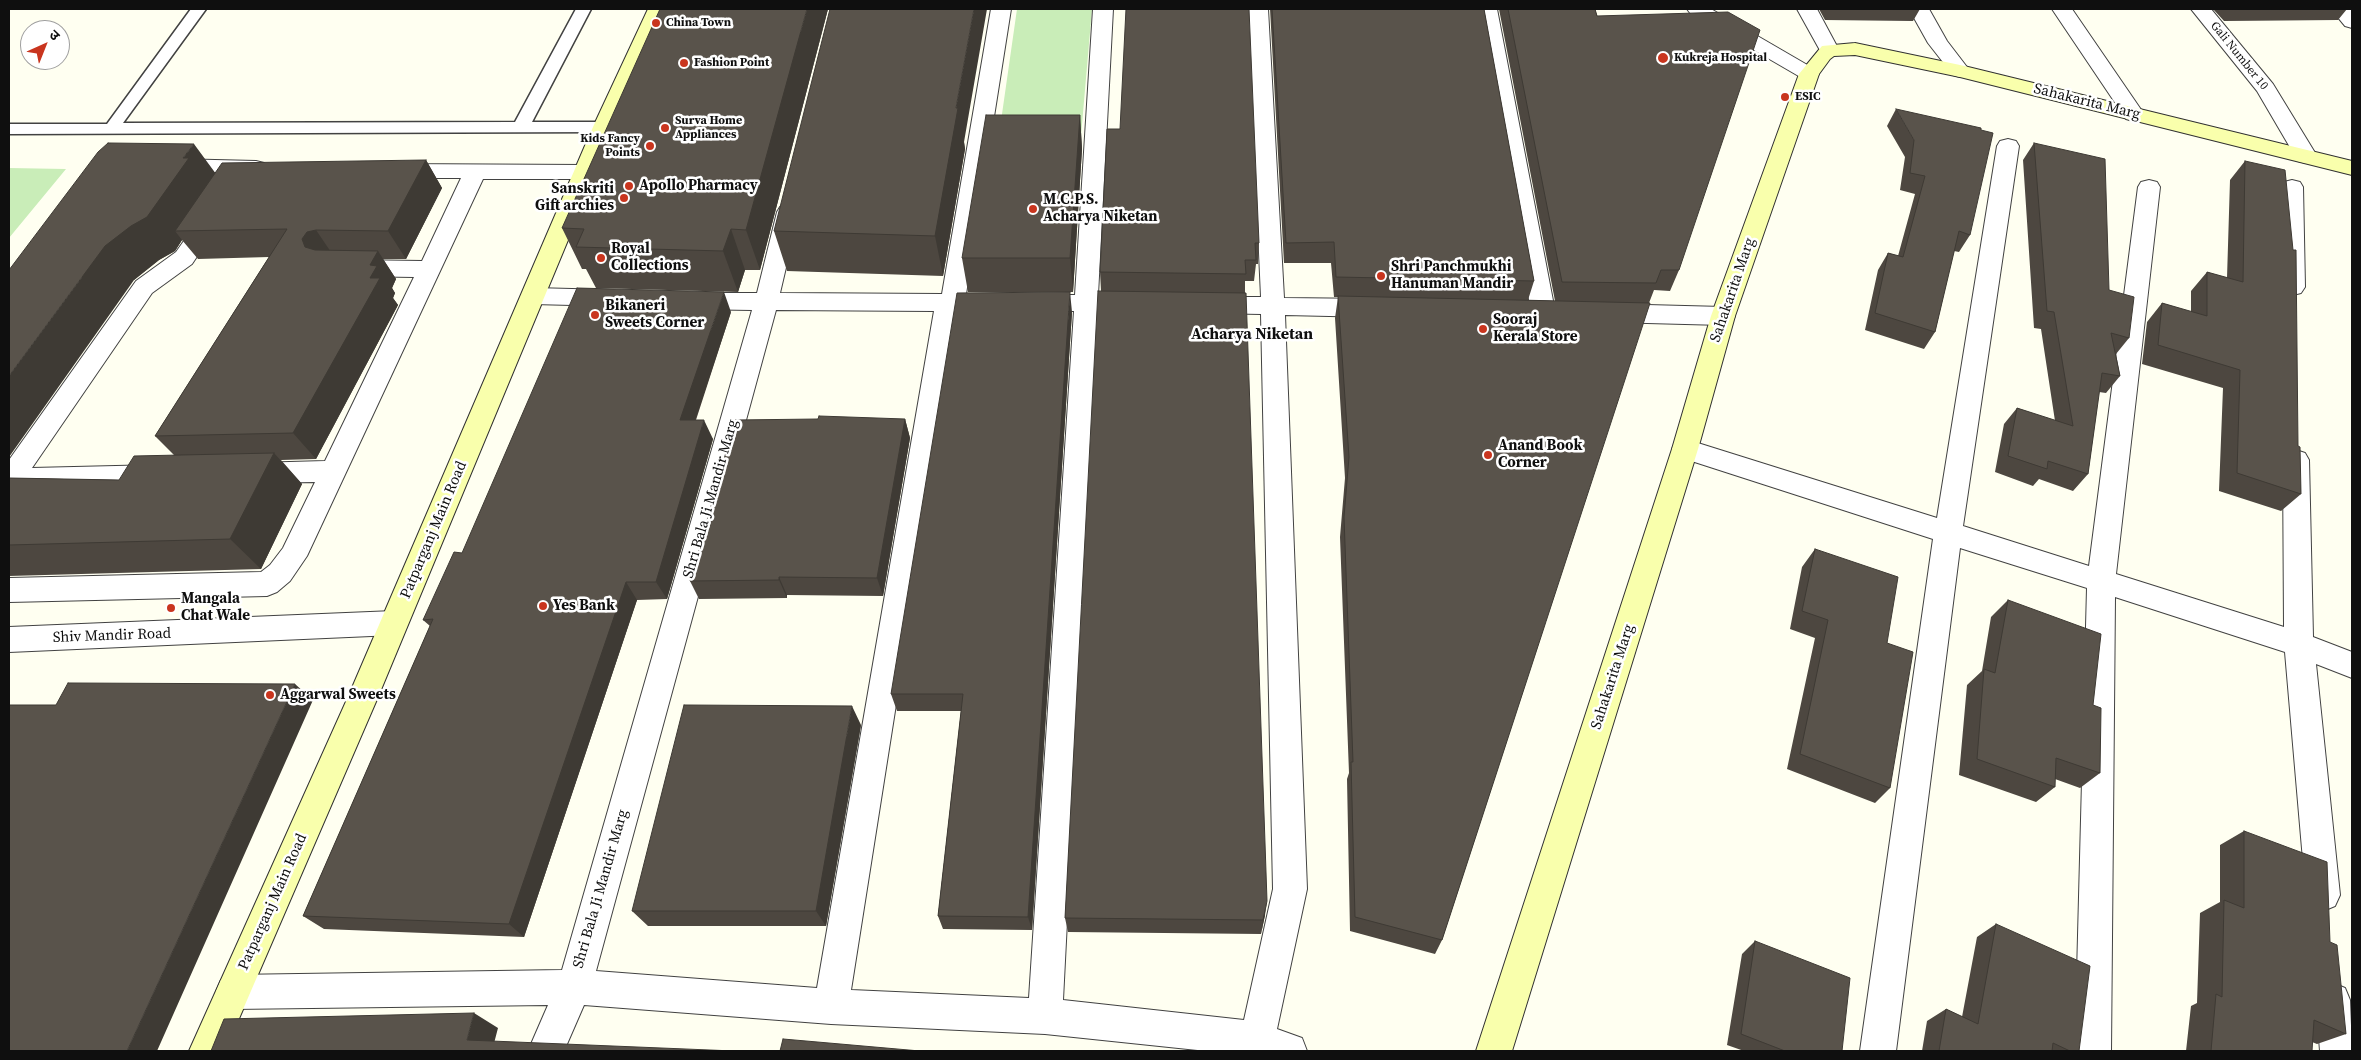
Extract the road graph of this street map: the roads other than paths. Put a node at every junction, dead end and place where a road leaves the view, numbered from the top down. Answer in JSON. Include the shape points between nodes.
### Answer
{"nodes":[{"id":1,"x":198,"y":9,"type":"edge"},
{"id":2,"x":584,"y":9,"type":"edge"},
{"id":3,"x":658,"y":9,"type":"edge"},
{"id":4,"x":1001,"y":9,"type":"edge"},
{"id":5,"x":1103,"y":9,"type":"edge"},
{"id":6,"x":1258,"y":9,"type":"edge"},
{"id":7,"x":1487,"y":9,"type":"edge"},
{"id":8,"x":1697,"y":9,"type":"edge"},
{"id":9,"x":1807,"y":9,"type":"edge"},
{"id":10,"x":1919,"y":9,"type":"edge"},
{"id":11,"x":2062,"y":9,"type":"edge"},
{"id":12,"x":2200,"y":9,"type":"edge"},
{"id":13,"x":2341,"y":9,"type":"edge"},
{"id":14,"x":2352,"y":22,"type":"edge"},
{"id":15,"x":1829,"y":50,"type":"junction"},
{"id":16,"x":1960,"y":71,"type":"junction"},
{"id":17,"x":1810,"y":74,"type":"junction"},
{"id":18,"x":2133,"y":114,"type":"junction"},
{"id":19,"x":521,"y":127,"type":"junction"},
{"id":20,"x":604,"y":127,"type":"junction"},
{"id":21,"x":9,"y":129,"type":"edge"},
{"id":22,"x":112,"y":129,"type":"junction"},
{"id":23,"x":2008,"y":146,"type":"dead end"},
{"id":24,"x":2306,"y":156,"type":"junction"},
{"id":25,"x":149,"y":165,"type":"edge"},
{"id":26,"x":245,"y":167,"type":"junction"},
{"id":27,"x":273,"y":168,"type":"edge"},
{"id":28,"x":2352,"y":168,"type":"edge"},
{"id":29,"x":379,"y":171,"type":"edge"},
{"id":30,"x":585,"y":172,"type":"junction"},
{"id":31,"x":475,"y":173,"type":"junction"},
{"id":32,"x":2149,"y":187,"type":"dead end"},
{"id":33,"x":2292,"y":187,"type":"dead end"},
{"id":34,"x":794,"y":189,"type":"edge"},
{"id":35,"x":334,"y":268,"type":"edge"},
{"id":36,"x":430,"y":269,"type":"junction"},
{"id":37,"x":533,"y":296,"type":"junction"},
{"id":38,"x":630,"y":299,"type":"edge"},
{"id":39,"x":669,"y":300,"type":"edge"},
{"id":40,"x":1088,"y":302,"type":"junction"},
{"id":41,"x":766,"y":303,"type":"junction"},
{"id":42,"x":948,"y":303,"type":"junction"},
{"id":43,"x":1156,"y":304,"type":"edge"},
{"id":44,"x":1185,"y":305,"type":"edge"},
{"id":45,"x":1273,"y":306,"type":"junction"},
{"id":46,"x":1393,"y":308,"type":"edge"},
{"id":47,"x":1723,"y":316,"type":"junction"},
{"id":48,"x":2294,"y":316,"type":"edge"},
{"id":49,"x":2296,"y":435,"type":"edge"},
{"id":50,"x":1685,"y":449,"type":"junction"},
{"id":51,"x":334,"y":470,"type":"junction"},
{"id":52,"x":235,"y":473,"type":"edge"},
{"id":53,"x":186,"y":474,"type":"edge"},
{"id":54,"x":1948,"y":533,"type":"junction"},
{"id":55,"x":2101,"y":581,"type":"junction"},
{"id":56,"x":9,"y":590,"type":"edge"},
{"id":57,"x":394,"y":623,"type":"junction"},
{"id":58,"x":9,"y":640,"type":"edge"},
{"id":59,"x":2298,"y":644,"type":"junction"},
{"id":60,"x":2352,"y":665,"type":"edge"},
{"id":61,"x":2326,"y":922,"type":"edge"},
{"id":62,"x":2330,"y":972,"type":"edge"},
{"id":63,"x":574,"y":987,"type":"junction"},
{"id":64,"x":233,"y":992,"type":"junction"},
{"id":65,"x":831,"y":1007,"type":"junction"},
{"id":66,"x":1045,"y":1016,"type":"junction"},
{"id":67,"x":1257,"y":1038,"type":"junction"},
{"id":68,"x":207,"y":1051,"type":"edge"},
{"id":69,"x":546,"y":1051,"type":"edge"},
{"id":70,"x":1289,"y":1051,"type":"edge"},
{"id":71,"x":1494,"y":1051,"type":"edge"},
{"id":72,"x":1878,"y":1051,"type":"edge"},
{"id":73,"x":2093,"y":1051,"type":"edge"},
{"id":74,"x":2338,"y":1051,"type":"edge"}],
"edges":[{"from":1,"to":22,"type":"lane"},
{"from":2,"to":19,"type":"lane"},
{"from":3,"to":20,"type":"street","name":"Patparganj Main Road"},
{"from":4,"to":42,"type":"street","via":[[955,292]]},
{"from":5,"to":40,"type":"street"},
{"from":6,"to":45,"type":"street"},
{"from":7,"to":47,"type":"street","via":[[1553,311]]},
{"from":8,"to":17,"type":"street"},
{"from":9,"to":15,"type":"street"},
{"from":10,"to":16,"type":"street","via":[[1938,43]]},
{"from":11,"to":18,"type":"street"},
{"from":12,"to":24,"type":"street","name":"Gali Number 10","via":[[2266,88]]},
{"from":13,"to":14,"type":"street"},
{"from":15,"to":16,"type":"street","name":"Sahakarita Marg","via":[[1855,49]]},
{"from":15,"to":17,"type":"street","name":"Sahakarita Marg"},
{"from":16,"to":18,"type":"street","name":"Sahakarita Marg"},
{"from":17,"to":47,"type":"street","name":"Sahakarita Marg"},
{"from":18,"to":24,"type":"street","name":"Sahakarita Marg"},
{"from":19,"to":20,"type":"lane"},
{"from":19,"to":22,"type":"lane"},
{"from":20,"to":30,"type":"street","name":"Patparganj Main Road"},
{"from":21,"to":22,"type":"lane"},
{"from":23,"to":54,"type":"street"},
{"from":24,"to":28,"type":"street","name":"Sahakarita Marg"},
{"from":25,"to":26,"type":"street"},
{"from":26,"to":27,"type":"street"},
{"from":26,"to":53,"type":"street","via":[[184,258],[144,287],[14,473],[17,479]]},
{"from":29,"to":31,"type":"street"},
{"from":30,"to":31,"type":"street"},
{"from":30,"to":37,"type":"street","name":"Patparganj Main Road"},
{"from":31,"to":36,"type":"street"},
{"from":32,"to":55,"type":"street"},
{"from":33,"to":48,"type":"street"},
{"from":34,"to":41,"type":"street","name":"Shri Bala Ji Mandir Marg"},
{"from":35,"to":36,"type":"street"},
{"from":36,"to":51,"type":"street"},
{"from":37,"to":38,"type":"street"},
{"from":37,"to":57,"type":"street","name":"Patparganj Main Road"},
{"from":39,"to":41,"type":"street"},
{"from":40,"to":42,"type":"street"},
{"from":40,"to":43,"type":"street"},
{"from":40,"to":66,"type":"street"},
{"from":41,"to":42,"type":"street"},
{"from":41,"to":63,"type":"street","name":"Shri Bala Ji Mandir Marg"},
{"from":42,"to":65,"type":"street"},
{"from":44,"to":45,"type":"street"},
{"from":45,"to":46,"type":"street"},
{"from":45,"to":67,"type":"street","via":[[1290,889]]},
{"from":47,"to":50,"type":"street","name":"Sahakarita Marg"},
{"from":49,"to":59,"type":"street"},
{"from":50,"to":54,"type":"street"},
{"from":50,"to":71,"type":"street","name":"Sahakarita Marg"},
{"from":51,"to":52,"type":"street"},
{"from":51,"to":56,"type":"street","via":[[293,556],[267,584]]},
{"from":54,"to":55,"type":"street"},
{"from":54,"to":72,"type":"street"},
{"from":55,"to":59,"type":"street"},
{"from":55,"to":73,"type":"street"},
{"from":57,"to":58,"type":"street","name":"Shiv Mandir Road"},
{"from":57,"to":64,"type":"street","name":"Patparganj Main Road"},
{"from":59,"to":60,"type":"street"},
{"from":59,"to":61,"type":"street"},
{"from":62,"to":74,"type":"street"},
{"from":63,"to":64,"type":"street"},
{"from":63,"to":65,"type":"street"},
{"from":63,"to":69,"type":"street","name":"Shri Bala Ji Mandir Marg"},
{"from":64,"to":68,"type":"street","name":"Patparganj Main Road"},
{"from":65,"to":66,"type":"street"},
{"from":66,"to":67,"type":"street"},
{"from":67,"to":70,"type":"street"}]}
